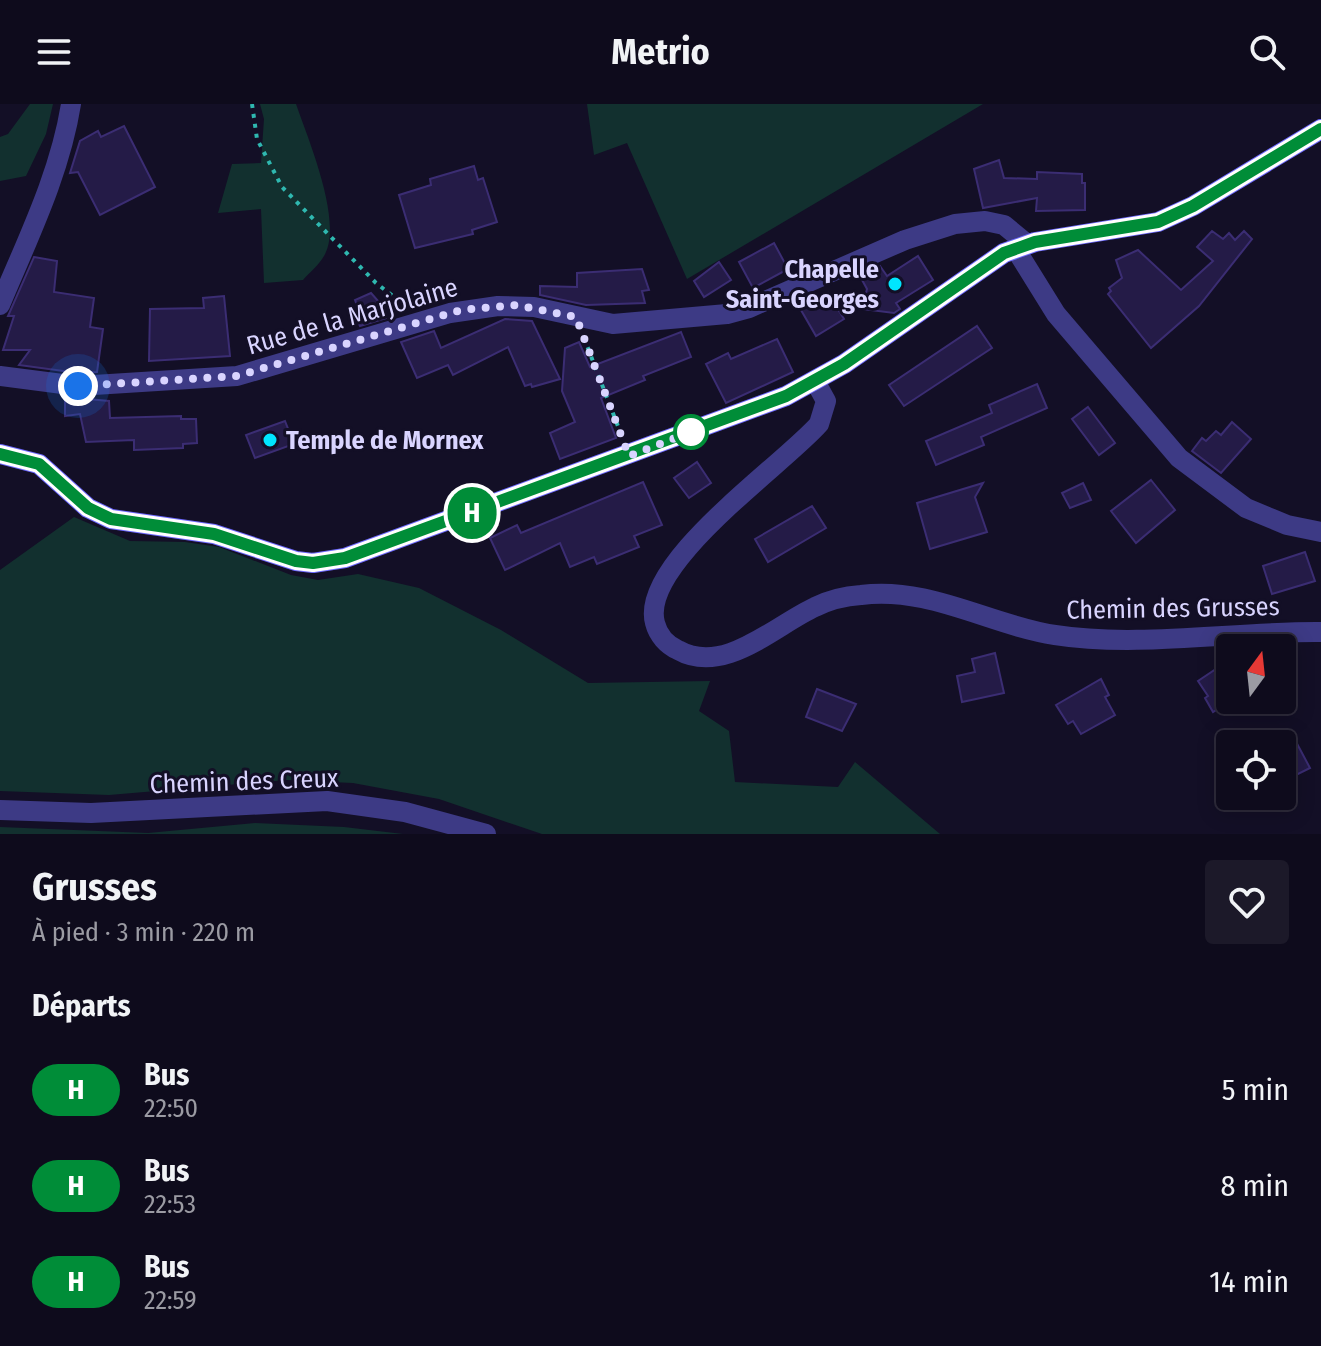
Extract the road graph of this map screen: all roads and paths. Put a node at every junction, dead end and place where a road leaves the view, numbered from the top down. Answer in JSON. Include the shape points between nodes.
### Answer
{"nodes":[{"id":1,"x":71,"y":104,"type":"edge"},
{"id":2,"x":252,"y":104,"type":"edge"},
{"id":3,"x":1321,"y":129,"type":"edge"},
{"id":4,"x":1021,"y":246,"type":"junction"},
{"id":5,"x":394,"y":297,"type":"dead end"},
{"id":6,"x":0,"y":305,"type":"edge"},
{"id":7,"x":576,"y":317,"type":"junction"},
{"id":8,"x":0,"y":376,"type":"edge"},
{"id":9,"x":815,"y":381,"type":"junction"},
{"id":10,"x":0,"y":454,"type":"edge"},
{"id":11,"x":629,"y":456,"type":"junction"},
{"id":12,"x":1321,"y":532,"type":"edge"},
{"id":13,"x":1321,"y":632,"type":"edge"},
{"id":14,"x":0,"y":810,"type":"edge"},
{"id":15,"x":486,"y":834,"type":"edge"}],
"edges":[{"from":1,"to":6,"type":"street","via":[[46,194]]},
{"from":2,"to":5,"type":"path","via":[[257,139],[282,187]]},
{"from":3,"to":4,"type":"main road","via":[[1158,222]]},
{"from":4,"to":7,"type":"street","name":"Rue de la Marjolaine","via":[[1004,225],[955,224],[738,312],[613,324]]},
{"from":4,"to":9,"type":"main road","via":[[993,259]]},
{"from":4,"to":12,"type":"street","via":[[1056,314],[1179,458],[1246,508]]},
{"from":7,"to":8,"type":"street","name":"Rue de la Marjolaine","via":[[516,305],[461,310],[255,372],[218,378],[78,386]]},
{"from":7,"to":11,"type":"path"},
{"from":9,"to":11,"type":"main road"},
{"from":9,"to":13,"type":"street","name":"Chemin des Grusses","via":[[826,401],[819,424],[684,551],[665,576],[656,595],[655,624],[675,649],[696,657],[718,657],[818,605],[878,594],[910,595],[1019,628],[1069,637]]},
{"from":10,"to":11,"type":"main road","via":[[39,464],[88,508],[111,519],[214,534],[313,563],[377,548]]},
{"from":14,"to":15,"type":"street","name":"Chemin des Creux","via":[[91,813],[327,801],[405,812]]}]}
